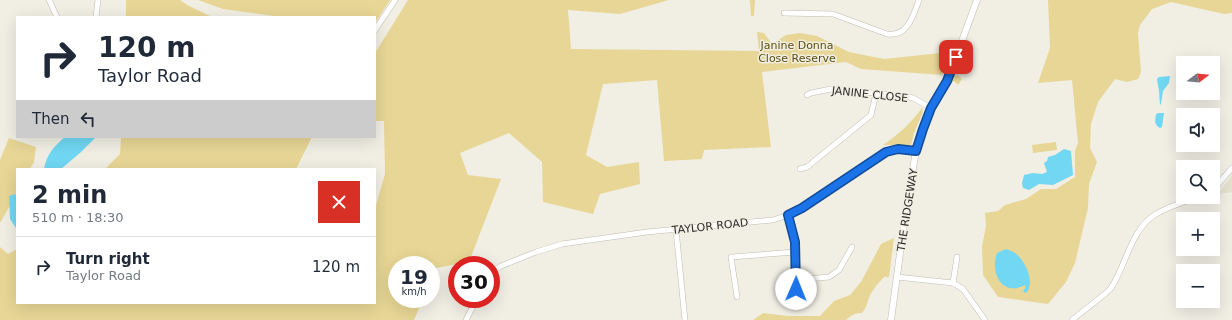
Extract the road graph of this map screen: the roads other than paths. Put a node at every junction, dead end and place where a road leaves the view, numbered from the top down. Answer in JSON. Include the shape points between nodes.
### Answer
{"nodes":[{"id":1,"x":49,"y":0,"type":"edge"},
{"id":2,"x":98,"y":0,"type":"edge"},
{"id":3,"x":395,"y":0,"type":"edge"},
{"id":4,"x":919,"y":0,"type":"edge"},
{"id":5,"x":978,"y":0,"type":"edge"},
{"id":6,"x":784,"y":14,"type":"dead end"},
{"id":7,"x":57,"y":16,"type":"edge"},
{"id":8,"x":96,"y":16,"type":"edge"},
{"id":9,"x":376,"y":28,"type":"edge"},
{"id":10,"x":876,"y":94,"type":"junction"},
{"id":11,"x":808,"y":95,"type":"dead end"},
{"id":12,"x":931,"y":108,"type":"junction"},
{"id":13,"x":916,"y":151,"type":"junction"},
{"id":14,"x":1232,"y":168,"type":"edge"},
{"id":15,"x":800,"y":170,"type":"dead end"},
{"id":16,"x":1220,"y":182,"type":"edge"},
{"id":17,"x":1179,"y":204,"type":"edge"},
{"id":18,"x":788,"y":215,"type":"junction"},
{"id":19,"x":676,"y":230,"type":"junction"},
{"id":20,"x":852,"y":247,"type":"dead end"},
{"id":21,"x":795,"y":252,"type":"junction"},
{"id":22,"x":957,"y":256,"type":"dead end"},
{"id":23,"x":500,"y":267,"type":"edge"},
{"id":24,"x":896,"y":277,"type":"junction"},
{"id":25,"x":796,"y":280,"type":"junction"},
{"id":26,"x":953,"y":283,"type":"junction"},
{"id":27,"x":737,"y":297,"type":"dead end"},
{"id":28,"x":795,"y":298,"type":"dead end"},
{"id":29,"x":472,"y":308,"type":"edge"},
{"id":30,"x":466,"y":320,"type":"edge"},
{"id":31,"x":685,"y":320,"type":"edge"},
{"id":32,"x":891,"y":320,"type":"edge"},
{"id":33,"x":985,"y":320,"type":"edge"},
{"id":34,"x":1072,"y":320,"type":"edge"}],
"edges":[{"from":1,"to":7,"type":"street"},
{"from":2,"to":8,"type":"street"},
{"from":3,"to":9,"type":"street"},
{"from":4,"to":6,"type":"street","via":[[907,27],[892,35],[833,14]]},
{"from":5,"to":12,"type":"street","name":"THE RIDGEWAY","via":[[947,81]]},
{"from":10,"to":11,"type":"street","name":"JANINE CLOSE","via":[[831,89]]},
{"from":10,"to":12,"type":"street","name":"JANINE CLOSE","via":[[909,97]]},
{"from":10,"to":15,"type":"street","via":[[871,115]]},
{"from":12,"to":13,"type":"street","name":"THE RIDGEWAY"},
{"from":13,"to":18,"type":"street","name":"TAYLOR ROAD","via":[[898,149],[886,152]]},
{"from":13,"to":24,"type":"street","name":"THE RIDGEWAY"},
{"from":14,"to":16,"type":"street"},
{"from":17,"to":34,"type":"street","via":[[1165,209],[1148,221],[1136,236],[1111,288]]},
{"from":18,"to":19,"type":"street","name":"TAYLOR ROAD","via":[[773,220]]},
{"from":18,"to":21,"type":"street"},
{"from":19,"to":23,"type":"street","name":"TAYLOR ROAD","via":[[562,244]]},
{"from":19,"to":31,"type":"street"},
{"from":20,"to":25,"type":"street","via":[[839,270],[829,277]]},
{"from":21,"to":25,"type":"street"},
{"from":21,"to":27,"type":"street","via":[[731,257]]},
{"from":22,"to":26,"type":"street"},
{"from":24,"to":26,"type":"street"},
{"from":24,"to":32,"type":"street","name":"THE RIDGEWAY"},
{"from":25,"to":28,"type":"street"},
{"from":26,"to":33,"type":"street","via":[[963,289]]},
{"from":29,"to":30,"type":"street"}]}
